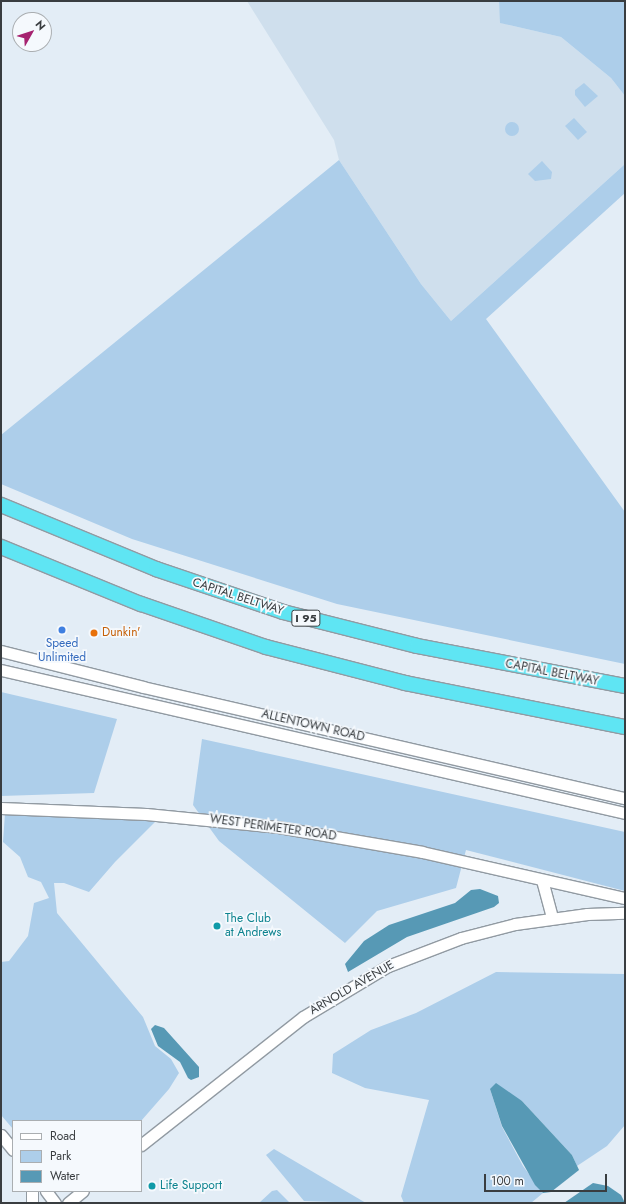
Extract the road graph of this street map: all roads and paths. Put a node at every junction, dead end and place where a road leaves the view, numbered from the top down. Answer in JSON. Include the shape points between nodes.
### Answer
{"nodes":[{"id":1,"x":1,"y":505,"type":"edge"},
{"id":2,"x":1,"y":547,"type":"edge"},
{"id":3,"x":1,"y":651,"type":"edge"},
{"id":4,"x":1,"y":670,"type":"edge"},
{"id":5,"x":625,"y":686,"type":"edge"},
{"id":6,"x":143,"y":688,"type":"junction"},
{"id":7,"x":140,"y":702,"type":"junction"},
{"id":8,"x":625,"y":727,"type":"edge"},
{"id":9,"x":564,"y":784,"type":"junction"},
{"id":10,"x":561,"y":798,"type":"junction"},
{"id":11,"x":625,"y":798,"type":"edge"},
{"id":12,"x":1,"y":808,"type":"edge"},
{"id":13,"x":625,"y":813,"type":"edge"},
{"id":14,"x":542,"y":880,"type":"junction"},
{"id":15,"x":625,"y":898,"type":"edge"},
{"id":16,"x":625,"y":913,"type":"edge"},
{"id":17,"x":552,"y":918,"type":"junction"},
{"id":18,"x":1,"y":1135,"type":"edge"},
{"id":19,"x":142,"y":1144,"type":"edge"},
{"id":20,"x":12,"y":1149,"type":"edge"},
{"id":21,"x":32,"y":1192,"type":"edge"},
{"id":22,"x":47,"y":1192,"type":"edge"},
{"id":23,"x":82,"y":1192,"type":"edge"},
{"id":24,"x":32,"y":1203,"type":"edge"},
{"id":25,"x":55,"y":1203,"type":"edge"},
{"id":26,"x":68,"y":1203,"type":"edge"}],
"edges":[{"from":1,"to":5,"type":"highway","name":"CAPITAL BELTWAY","number":"I 95","via":[[156,569],[283,612],[417,646]]},
{"from":2,"to":8,"type":"highway","via":[[134,602],[266,647],[404,683]]},
{"from":3,"to":6,"type":"main road","name":"ALLENTOWN ROAD"},
{"from":4,"to":7,"type":"main road","name":"ALLENTOWN ROAD"},
{"from":6,"to":7,"type":"main road"},
{"from":6,"to":9,"type":"main road","name":"ALLENTOWN ROAD"},
{"from":7,"to":10,"type":"main road","name":"ALLENTOWN ROAD"},
{"from":9,"to":10,"type":"main road"},
{"from":9,"to":11,"type":"main road","name":"ALLENTOWN ROAD"},
{"from":10,"to":13,"type":"main road","name":"ALLENTOWN ROAD"},
{"from":12,"to":14,"type":"main road","name":"WEST PERIMETER ROAD","via":[[146,814],[278,827],[422,852]]},
{"from":14,"to":15,"type":"main road","name":"WEST PERIMETER ROAD"},
{"from":14,"to":17,"type":"main road"},
{"from":16,"to":17,"type":"main road","name":"ARNOLD AVENUE"},
{"from":17,"to":19,"type":"main road","name":"ARNOLD AVENUE","via":[[460,938],[410,956],[364,978],[303,1017]]},
{"from":18,"to":20,"type":"main road"},
{"from":21,"to":24,"type":"main road"},
{"from":22,"to":25,"type":"main road"},
{"from":23,"to":26,"type":"main road"}]}
